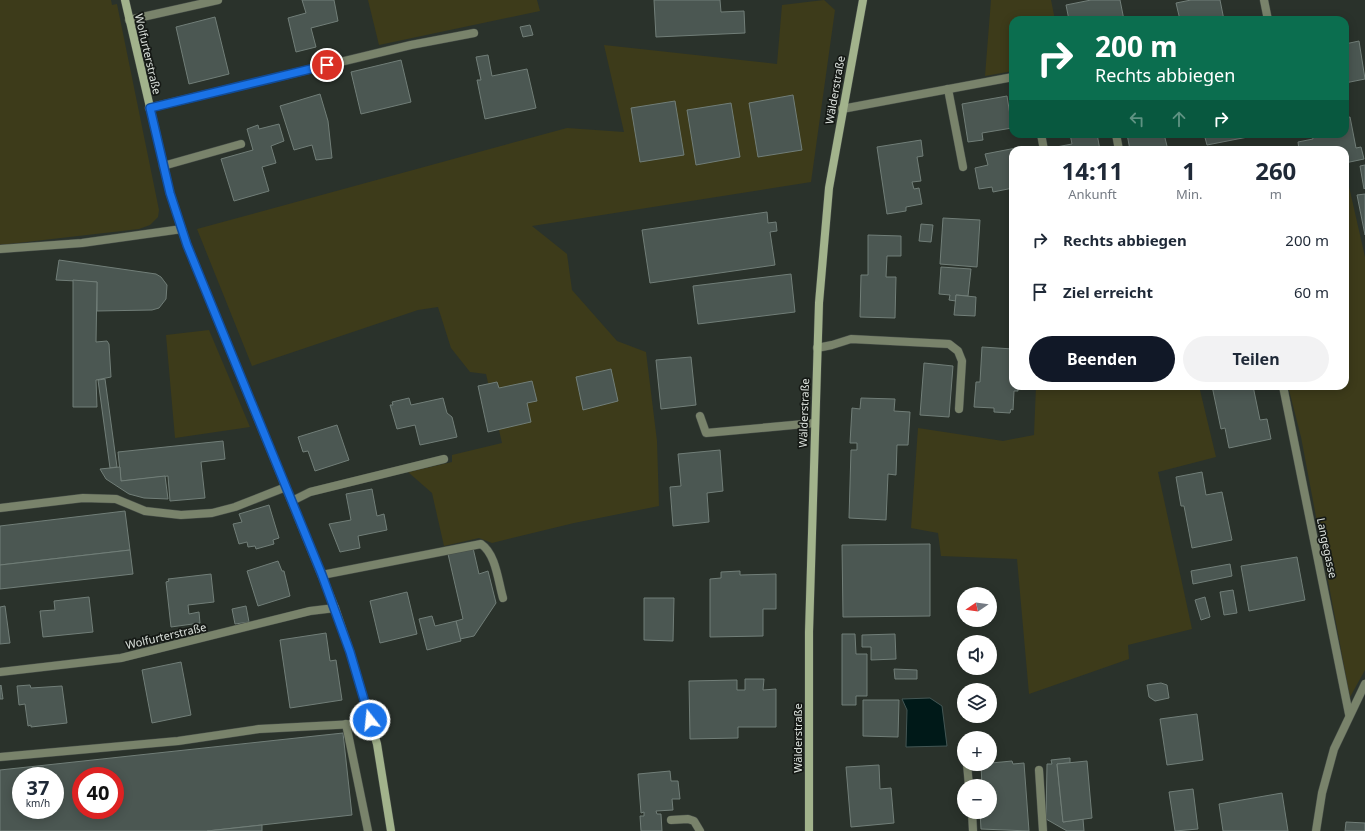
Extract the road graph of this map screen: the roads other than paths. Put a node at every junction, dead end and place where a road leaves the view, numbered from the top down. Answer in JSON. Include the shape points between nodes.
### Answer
{"nodes":[{"id":1,"x":125,"y":0,"type":"edge"},
{"id":2,"x":218,"y":0,"type":"edge"},
{"id":3,"x":863,"y":0,"type":"edge"},
{"id":4,"x":1264,"y":0,"type":"edge"},
{"id":5,"x":1267,"y":16,"type":"edge"},
{"id":6,"x":129,"y":20,"type":"junction"},
{"id":7,"x":474,"y":33,"type":"dead end"},
{"id":8,"x":1009,"y":78,"type":"edge"},
{"id":9,"x":948,"y":89,"type":"junction"},
{"id":10,"x":150,"y":108,"type":"junction"},
{"id":11,"x":842,"y":109,"type":"junction"},
{"id":12,"x":241,"y":144,"type":"dead end"},
{"id":13,"x":163,"y":166,"type":"junction"},
{"id":14,"x":962,"y":167,"type":"dead end"},
{"id":15,"x":182,"y":229,"type":"junction"},
{"id":16,"x":0,"y":249,"type":"edge"},
{"id":17,"x":817,"y":348,"type":"junction"},
{"id":18,"x":1284,"y":390,"type":"edge"},
{"id":19,"x":959,"y":409,"type":"dead end"},
{"id":20,"x":700,"y":416,"type":"dead end"},
{"id":21,"x":815,"y":423,"type":"junction"},
{"id":22,"x":444,"y":459,"type":"dead end"},
{"id":23,"x":286,"y":487,"type":"junction"},
{"id":24,"x":292,"y":501,"type":"junction"},
{"id":25,"x":0,"y":508,"type":"edge"},
{"id":26,"x":322,"y":575,"type":"junction"},
{"id":27,"x":503,"y":598,"type":"dead end"},
{"id":28,"x":335,"y":608,"type":"junction"},
{"id":29,"x":0,"y":672,"type":"edge"},
{"id":30,"x":1365,"y":684,"type":"edge"},
{"id":31,"x":1349,"y":714,"type":"junction"},
{"id":32,"x":370,"y":720,"type":"junction"},
{"id":33,"x":346,"y":724,"type":"junction"},
{"id":34,"x":0,"y":758,"type":"edge"},
{"id":35,"x":1039,"y":770,"type":"dead end"},
{"id":36,"x":973,"y":819,"type":"edge"},
{"id":37,"x":671,"y":820,"type":"dead end"},
{"id":38,"x":368,"y":831,"type":"edge"},
{"id":39,"x":391,"y":831,"type":"edge"},
{"id":40,"x":700,"y":831,"type":"edge"},
{"id":41,"x":809,"y":831,"type":"edge"},
{"id":42,"x":974,"y":831,"type":"edge"},
{"id":43,"x":1043,"y":831,"type":"edge"},
{"id":44,"x":1316,"y":831,"type":"edge"}],
"edges":[{"from":1,"to":6,"type":"street","name":"Wolfurterstraße"},
{"from":2,"to":6,"type":"street"},
{"from":3,"to":11,"type":"street","name":"Wälderstraße"},
{"from":4,"to":5,"type":"street"},
{"from":6,"to":10,"type":"street","name":"Wolfurterstraße"},
{"from":7,"to":10,"type":"street","via":[[411,45]]},
{"from":8,"to":9,"type":"street"},
{"from":9,"to":11,"type":"street"},
{"from":9,"to":14,"type":"street"},
{"from":10,"to":13,"type":"street","name":"Wolfurterstraße"},
{"from":11,"to":17,"type":"street","name":"Wälderstraße","via":[[824,232]]},
{"from":12,"to":13,"type":"street"},
{"from":13,"to":15,"type":"street","name":"Wolfurterstraße"},
{"from":15,"to":16,"type":"street","via":[[82,243]]},
{"from":15,"to":23,"type":"street","name":"Wolfurterstraße"},
{"from":17,"to":19,"type":"street","via":[[851,339],[949,344],[958,351],[962,361]]},
{"from":17,"to":21,"type":"street","name":"Wälderstraße"},
{"from":18,"to":31,"type":"street","name":"Langegasse"},
{"from":20,"to":21,"type":"street","via":[[706,433]]},
{"from":21,"to":41,"type":"street","name":"Wälderstraße","via":[[808,632]]},
{"from":22,"to":24,"type":"street","via":[[310,492]]},
{"from":23,"to":24,"type":"street","name":"Wolfurterstraße"},
{"from":23,"to":25,"type":"street","via":[[212,513],[181,515],[145,511],[116,500],[83,498]]},
{"from":24,"to":26,"type":"street","name":"Wolfurterstraße"},
{"from":26,"to":27,"type":"street","via":[[481,544],[490,554]]},
{"from":26,"to":28,"type":"street","name":"Wolfurterstraße"},
{"from":28,"to":29,"type":"street","name":"Wolfurterstraße","via":[[310,611],[121,658]]},
{"from":28,"to":32,"type":"street","name":"Wolfurterstraße"},
{"from":30,"to":31,"type":"street"},
{"from":31,"to":44,"type":"street","via":[[1334,749],[1322,793]]},
{"from":32,"to":33,"type":"street"},
{"from":32,"to":39,"type":"street","name":"Wolfurterstraße"},
{"from":33,"to":34,"type":"street","via":[[259,729],[178,741]]},
{"from":33,"to":38,"type":"street"},
{"from":35,"to":43,"type":"street"},
{"from":36,"to":42,"type":"street"},
{"from":37,"to":40,"type":"street","via":[[694,821]]}]}
